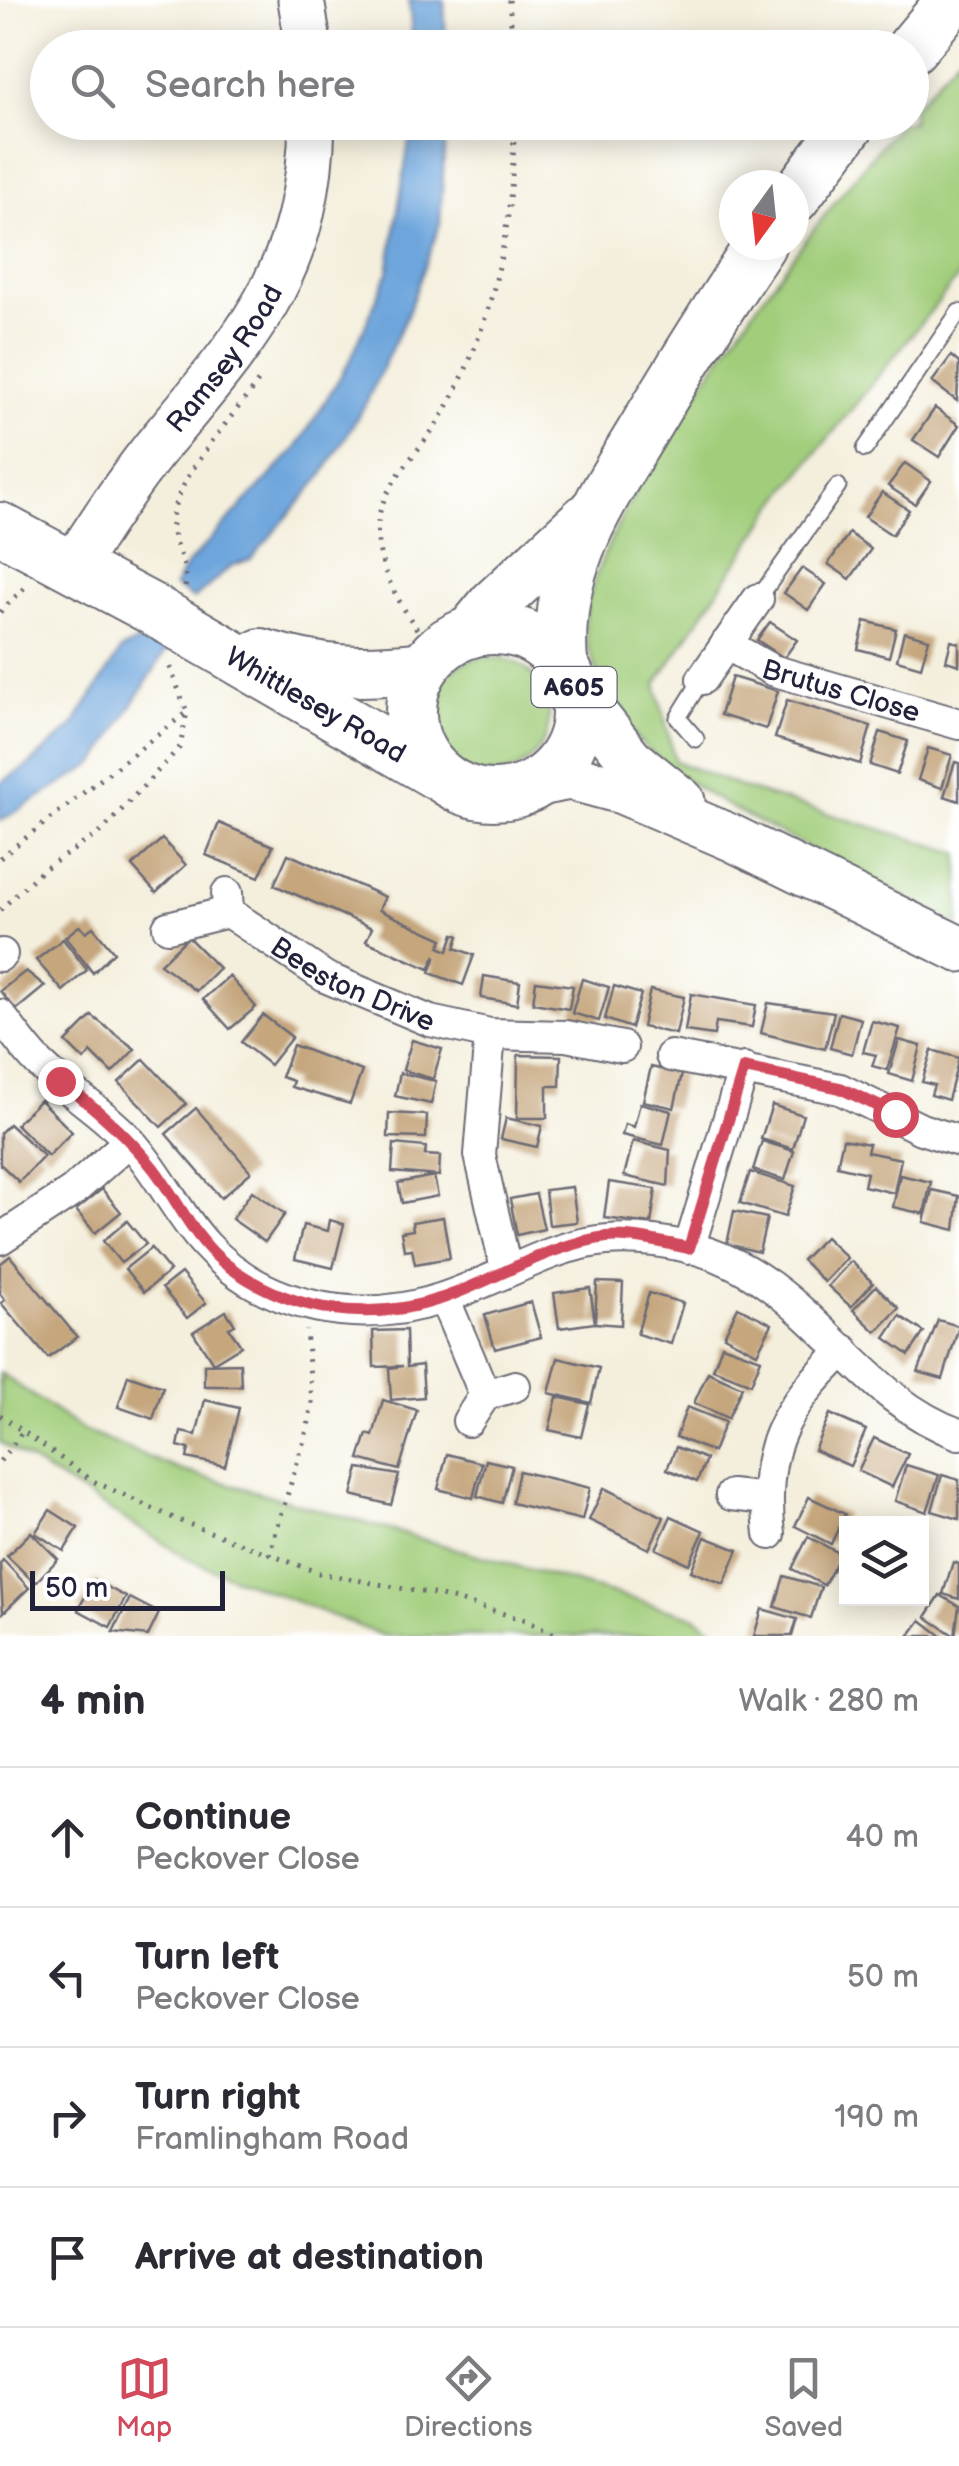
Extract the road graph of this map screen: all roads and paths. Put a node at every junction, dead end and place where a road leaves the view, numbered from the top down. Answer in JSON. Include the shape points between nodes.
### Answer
{"nodes":[{"id":1,"x":301,"y":0,"type":"edge"},
{"id":2,"x":509,"y":0,"type":"edge"},
{"id":3,"x":952,"y":0,"type":"edge"},
{"id":4,"x":306,"y":30,"type":"edge"},
{"id":5,"x":511,"y":30,"type":"edge"},
{"id":6,"x":927,"y":30,"type":"edge"},
{"id":7,"x":310,"y":140,"type":"edge"},
{"id":8,"x":513,"y":140,"type":"edge"},
{"id":9,"x":838,"y":140,"type":"edge"},
{"id":10,"x":809,"y":178,"type":"edge"},
{"id":11,"x":751,"y":260,"type":"edge"},
{"id":12,"x":959,"y":312,"type":"edge"},
{"id":13,"x":212,"y":446,"type":"dead end"},
{"id":14,"x":865,"y":449,"type":"dead end"},
{"id":15,"x":838,"y":486,"type":"dead end"},
{"id":16,"x":590,"y":516,"type":"junction"},
{"id":17,"x":0,"y":528,"type":"edge"},
{"id":18,"x":73,"y":567,"type":"junction"},
{"id":19,"x":758,"y":599,"type":"joint"},
{"id":20,"x":172,"y":622,"type":"junction"},
{"id":21,"x":726,"y":644,"type":"junction"},
{"id":22,"x":443,"y":651,"type":"junction"},
{"id":23,"x":568,"y":675,"type":"junction"},
{"id":24,"x":702,"y":679,"type":"joint"},
{"id":25,"x":187,"y":712,"type":"junction"},
{"id":26,"x":959,"y":724,"type":"edge"},
{"id":27,"x":696,"y":739,"type":"dead end"},
{"id":28,"x":441,"y":777,"type":"junction"},
{"id":29,"x":539,"y":783,"type":"junction"},
{"id":30,"x":732,"y":838,"type":"junction"},
{"id":31,"x":0,"y":858,"type":"edge"},
{"id":32,"x":0,"y":910,"type":"edge"},
{"id":33,"x":893,"y":918,"type":"junction"},
{"id":34,"x":168,"y":928,"type":"dead end"},
{"id":35,"x":959,"y":948,"type":"edge"},
{"id":36,"x":959,"y":972,"type":"edge"},
{"id":37,"x":0,"y":1016,"type":"edge"},
{"id":38,"x":490,"y":1034,"type":"junction"},
{"id":39,"x":622,"y":1047,"type":"dead end"},
{"id":40,"x":671,"y":1056,"type":"dead end"},
{"id":41,"x":744,"y":1068,"type":"junction"},
{"id":42,"x":129,"y":1140,"type":"junction"},
{"id":43,"x":959,"y":1141,"type":"edge"},
{"id":44,"x":0,"y":1238,"type":"edge"},
{"id":45,"x":689,"y":1248,"type":"junction"},
{"id":46,"x":506,"y":1269,"type":"junction"},
{"id":47,"x":444,"y":1298,"type":"junction"},
{"id":48,"x":310,"y":1307,"type":"junction"},
{"id":49,"x":844,"y":1350,"type":"junction"},
{"id":50,"x":515,"y":1386,"type":"dead end"},
{"id":51,"x":484,"y":1395,"type":"junction"},
{"id":52,"x":0,"y":1416,"type":"edge"},
{"id":53,"x":468,"y":1421,"type":"dead end"},
{"id":54,"x":24,"y":1430,"type":"junction"},
{"id":55,"x":959,"y":1434,"type":"edge"},
{"id":56,"x":0,"y":1461,"type":"edge"},
{"id":57,"x":731,"y":1495,"type":"dead end"},
{"id":58,"x":766,"y":1499,"type":"junction"},
{"id":59,"x":770,"y":1534,"type":"dead end"},
{"id":60,"x":269,"y":1555,"type":"junction"},
{"id":61,"x":559,"y":1636,"type":"edge"}],
"edges":[{"from":1,"to":4,"type":"main road"},
{"from":2,"to":5,"type":"path"},
{"from":3,"to":6,"type":"main road"},
{"from":7,"to":18,"type":"main road","name":"Ramsey Road","via":[[305,202],[268,303],[108,511]]},
{"from":8,"to":22,"type":"path","via":[[506,242],[482,330],[444,413],[381,508],[379,548],[394,596]]},
{"from":9,"to":10,"type":"main road"},
{"from":11,"to":16,"type":"main road","number":"A605"},
{"from":12,"to":14,"type":"lane"},
{"from":13,"to":20,"type":"path","via":[[172,512],[173,538],[186,566]]},
{"from":15,"to":19,"type":"lane"},
{"from":16,"to":22,"type":"main road","number":"A605"},
{"from":16,"to":23,"type":"main road","number":"A605","via":[[559,620]]},
{"from":17,"to":18,"type":"main road","number":"A605"},
{"from":18,"to":20,"type":"main road","name":"Whittlesey Road","number":"A605"},
{"from":19,"to":21,"type":"street"},
{"from":20,"to":22,"type":"main road","name":"Whittlesey Road","number":"A605","via":[[336,673],[367,674]]},
{"from":20,"to":25,"type":"path"},
{"from":20,"to":28,"type":"main road","name":"Whittlesey Road","number":"A605"},
{"from":21,"to":24,"type":"street"},
{"from":21,"to":26,"type":"street","name":"Brutus Close","via":[[772,670]]},
{"from":22,"to":23,"type":"main road","number":"A605","via":[[496,628],[544,645]]},
{"from":22,"to":28,"type":"main road","number":"A605","via":[[414,689],[414,737]]},
{"from":23,"to":29,"type":"main road","number":"A605","via":[[578,709],[569,751]]},
{"from":23,"to":30,"type":"main road","via":[[630,759]]},
{"from":24,"to":27,"type":"lane","via":[[678,718]]},
{"from":25,"to":31,"type":"path"},
{"from":25,"to":32,"type":"path","via":[[180,748],[168,762],[101,832],[41,871]]},
{"from":28,"to":29,"type":"main road","number":"A605","via":[[490,796]]},
{"from":29,"to":30,"type":"main road","via":[[570,777],[598,782]]},
{"from":30,"to":33,"type":"main road"},
{"from":33,"to":35,"type":"main road"},
{"from":33,"to":36,"type":"main road"},
{"from":34,"to":38,"type":"street","name":"Beeston Drive","via":[[227,903],[294,959],[360,994],[430,1021]]},
{"from":37,"to":42,"type":"street","via":[[38,1062]]},
{"from":38,"to":39,"type":"street","name":"Beeston Drive","via":[[566,1036]]},
{"from":38,"to":46,"type":"street","via":[[480,1156]]},
{"from":40,"to":41,"type":"street"},
{"from":41,"to":43,"type":"street","via":[[840,1088]]},
{"from":41,"to":45,"type":"street"},
{"from":42,"to":44,"type":"street","via":[[73,1191]]},
{"from":42,"to":48,"type":"street","via":[[228,1266]]},
{"from":45,"to":46,"type":"street","via":[[610,1237]]},
{"from":45,"to":49,"type":"street","via":[[760,1278]]},
{"from":46,"to":47,"type":"street"},
{"from":47,"to":48,"type":"street","via":[[378,1313]]},
{"from":47,"to":51,"type":"street"},
{"from":48,"to":60,"type":"path","via":[[304,1339],[312,1402],[308,1428]]},
{"from":49,"to":55,"type":"street","via":[[896,1398]]},
{"from":49,"to":58,"type":"street","via":[[801,1392],[780,1429]]},
{"from":50,"to":51,"type":"street"},
{"from":51,"to":53,"type":"street"},
{"from":52,"to":54,"type":"path"},
{"from":54,"to":56,"type":"path"},
{"from":54,"to":60,"type":"path","via":[[93,1481]]},
{"from":57,"to":58,"type":"street"},
{"from":58,"to":59,"type":"street"},
{"from":60,"to":61,"type":"path","via":[[318,1573],[438,1595]]}]}
